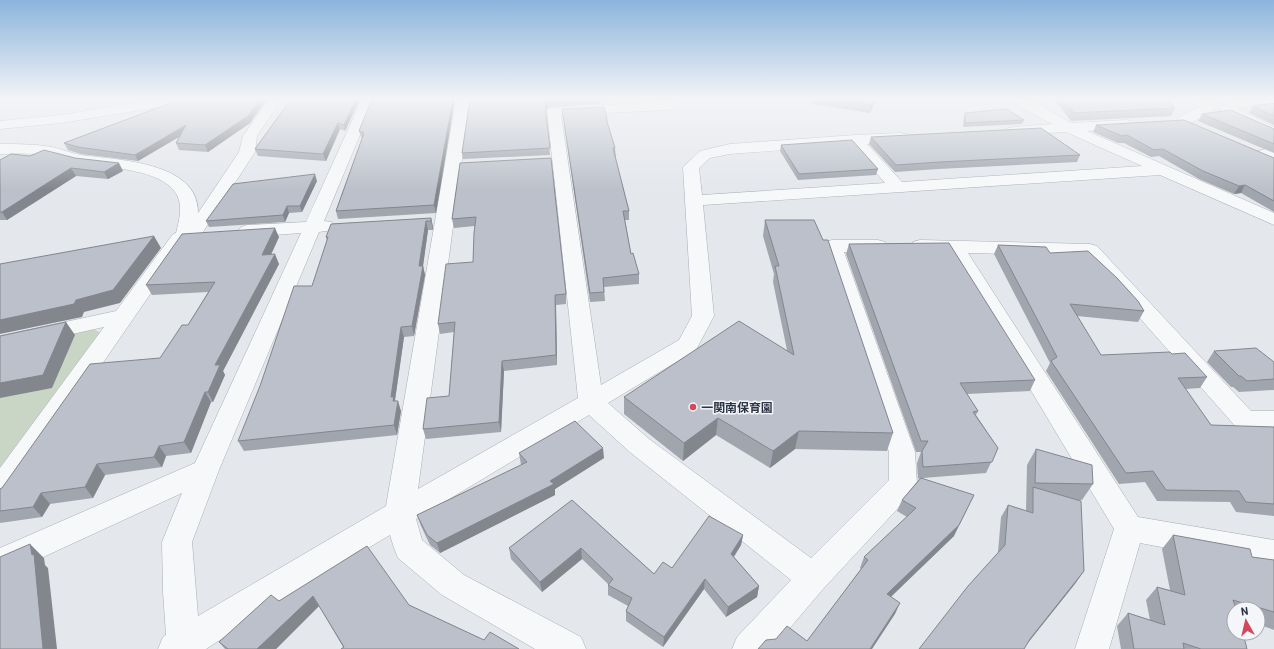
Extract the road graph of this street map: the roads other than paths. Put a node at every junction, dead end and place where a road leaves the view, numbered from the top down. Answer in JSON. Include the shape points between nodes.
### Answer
{"nodes":[{"id":1,"x":255,"y":129,"type":"edge"},
{"id":2,"x":357,"y":129,"type":"edge"},
{"id":3,"x":462,"y":129,"type":"edge"},
{"id":4,"x":554,"y":129,"type":"edge"},
{"id":5,"x":1044,"y":129,"type":"edge"},
{"id":6,"x":1070,"y":129,"type":"edge"},
{"id":7,"x":996,"y":132,"type":"edge"},
{"id":8,"x":918,"y":136,"type":"edge"},
{"id":9,"x":855,"y":139,"type":"junction"},
{"id":10,"x":0,"y":149,"type":"edge"},
{"id":11,"x":1260,"y":152,"type":"edge"},
{"id":12,"x":1274,"y":161,"type":"edge"},
{"id":13,"x":1160,"y":170,"type":"junction"},
{"id":14,"x":897,"y":187,"type":"junction"},
{"id":15,"x":693,"y":201,"type":"junction"},
{"id":16,"x":1274,"y":220,"type":"edge"},
{"id":17,"x":344,"y":225,"type":"edge"},
{"id":18,"x":313,"y":227,"type":"junction"},
{"id":19,"x":185,"y":236,"type":"junction"},
{"id":20,"x":156,"y":242,"type":"dead end"},
{"id":21,"x":954,"y":246,"type":"junction"},
{"id":22,"x":125,"y":316,"type":"junction"},
{"id":23,"x":0,"y":343,"type":"edge"},
{"id":24,"x":591,"y":402,"type":"junction"},
{"id":25,"x":1274,"y":420,"type":"edge"},
{"id":26,"x":205,"y":470,"type":"junction"},
{"id":27,"x":0,"y":490,"type":"edge"},
{"id":28,"x":400,"y":513,"type":"junction"},
{"id":29,"x":1129,"y":528,"type":"junction"},
{"id":30,"x":1274,"y":554,"type":"edge"},
{"id":31,"x":0,"y":563,"type":"edge"},
{"id":32,"x":813,"y":578,"type":"junction"},
{"id":33,"x":181,"y":647,"type":"edge"},
{"id":34,"x":569,"y":649,"type":"edge"},
{"id":35,"x":749,"y":649,"type":"edge"},
{"id":36,"x":1092,"y":649,"type":"edge"}],
"edges":[{"from":1,"to":19,"type":"street","via":[[250,136],[247,152]]},
{"from":2,"to":18,"type":"street"},
{"from":3,"to":28,"type":"street","via":[[461,166],[437,219]]},
{"from":4,"to":24,"type":"street","via":[[553,160]]},
{"from":5,"to":7,"type":"street"},
{"from":6,"to":13,"type":"street"},
{"from":8,"to":9,"type":"street"},
{"from":9,"to":14,"type":"street"},
{"from":9,"to":15,"type":"street","via":[[705,154],[691,167]]},
{"from":10,"to":19,"type":"street","via":[[23,148],[50,152],[82,160],[135,166],[160,175],[174,182],[184,195],[189,208]]},
{"from":11,"to":12,"type":"street"},
{"from":13,"to":14,"type":"street"},
{"from":13,"to":16,"type":"street"},
{"from":14,"to":15,"type":"street"},
{"from":15,"to":24,"type":"street","via":[[703,316],[688,345]]},
{"from":17,"to":18,"type":"street"},
{"from":18,"to":19,"type":"street"},
{"from":18,"to":26,"type":"street"},
{"from":19,"to":20,"type":"street"},
{"from":19,"to":22,"type":"street"},
{"from":21,"to":25,"type":"street","via":[[1090,250],[1245,420]]},
{"from":21,"to":29,"type":"street"},
{"from":21,"to":32,"type":"street","via":[[832,246],[902,452],[903,484]]},
{"from":22,"to":23,"type":"street"},
{"from":22,"to":27,"type":"street"},
{"from":24,"to":28,"type":"street"},
{"from":24,"to":32,"type":"street","via":[[640,446]]},
{"from":26,"to":31,"type":"street"},
{"from":26,"to":33,"type":"street","via":[[177,542]]},
{"from":28,"to":33,"type":"street","via":[[283,582]]},
{"from":28,"to":34,"type":"street","via":[[409,548],[453,585]]},
{"from":29,"to":30,"type":"street"},
{"from":29,"to":36,"type":"street"},
{"from":32,"to":35,"type":"street"}]}
